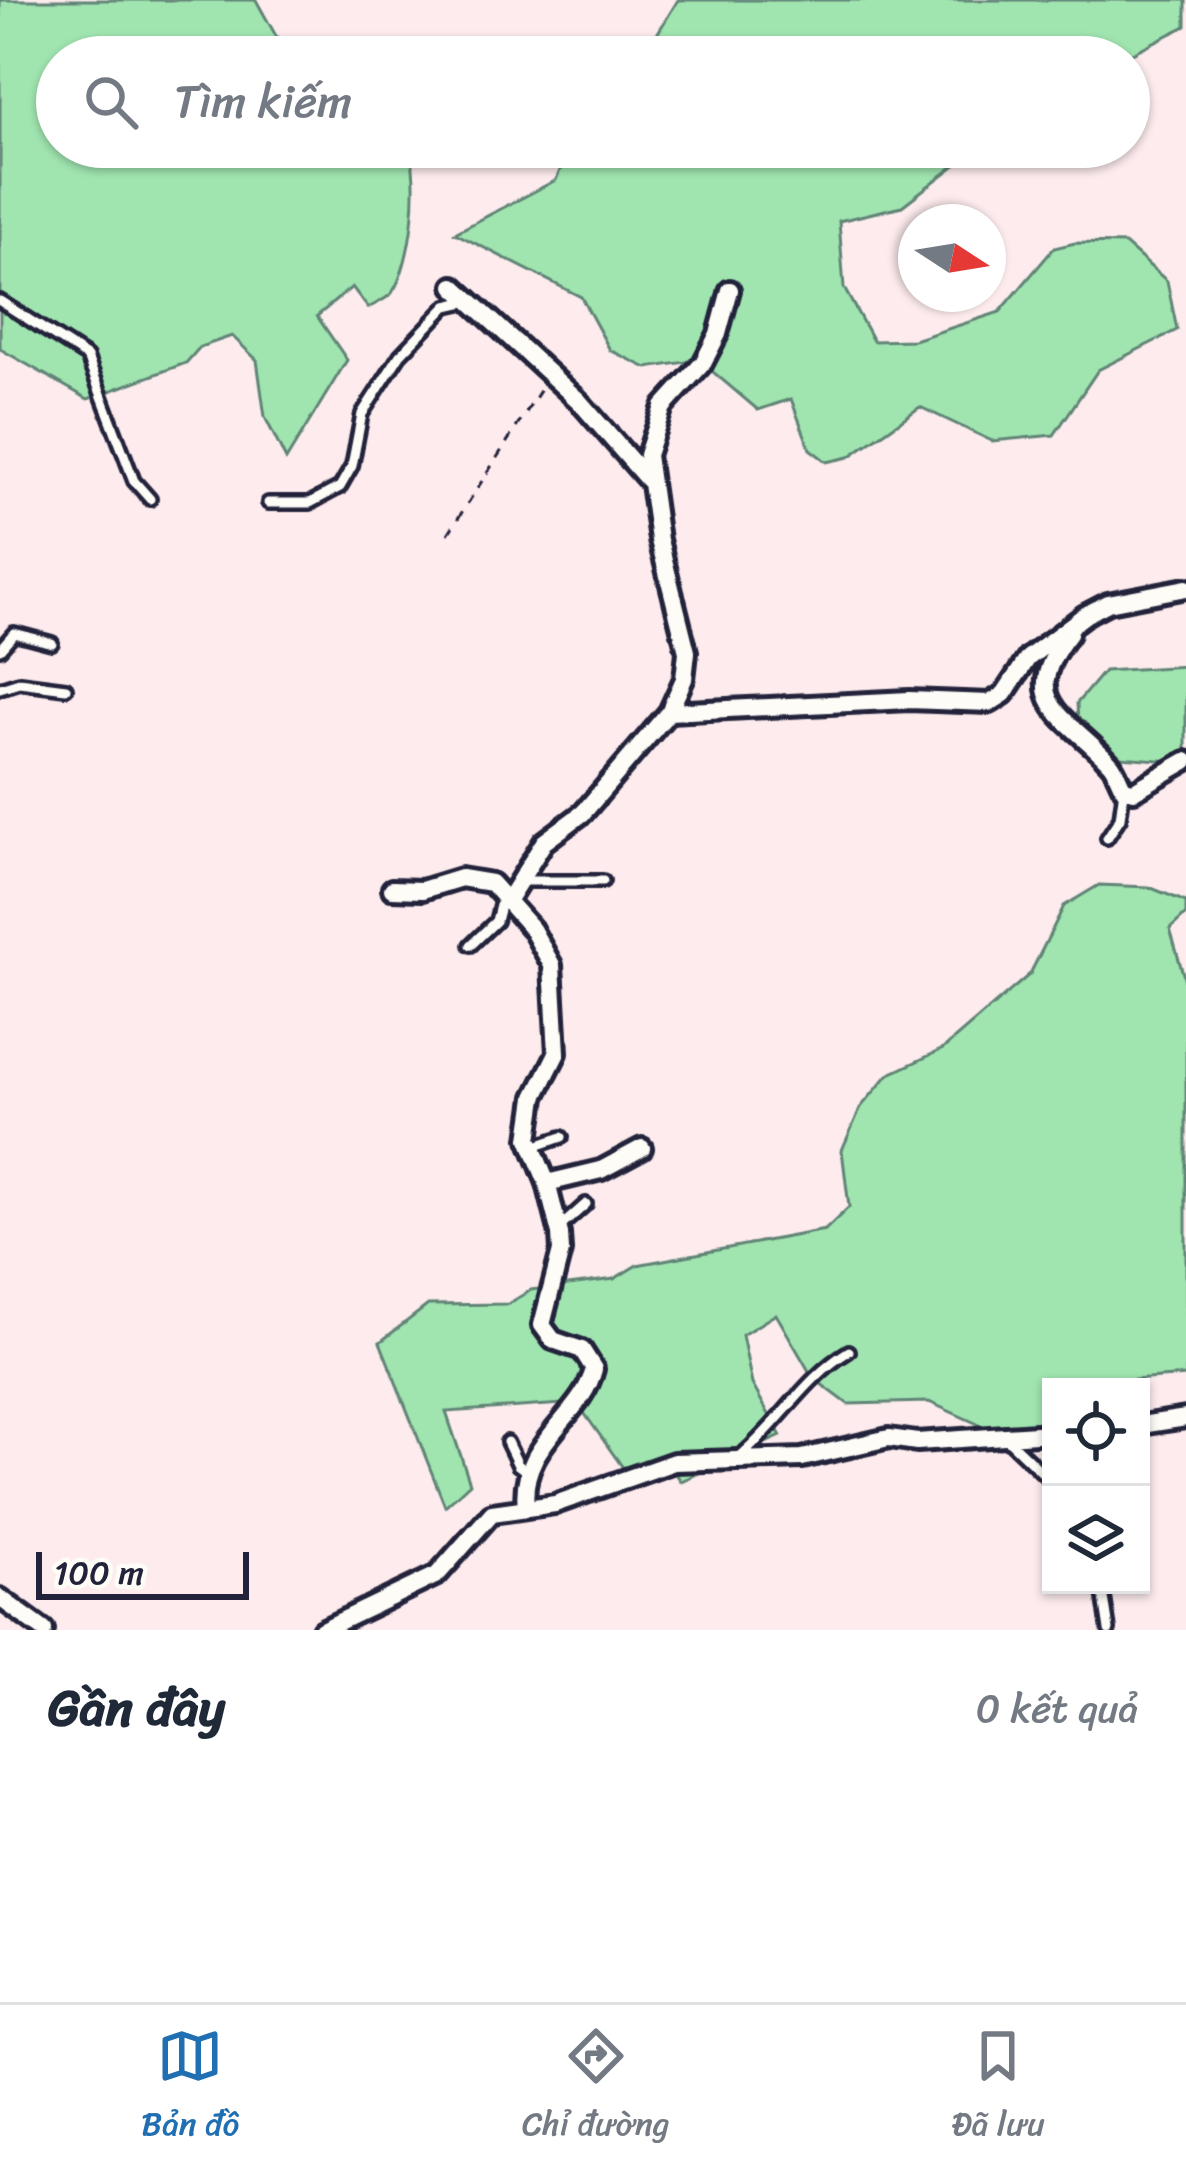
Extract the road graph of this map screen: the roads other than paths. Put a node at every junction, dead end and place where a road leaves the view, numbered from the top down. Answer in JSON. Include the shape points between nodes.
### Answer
{"nodes":[{"id":1,"x":454,"y":286,"type":"dead end"},
{"id":2,"x":730,"y":290,"type":"dead end"},
{"id":3,"x":470,"y":301,"type":"junction"},
{"id":4,"x":0,"y":302,"type":"edge"},
{"id":5,"x":650,"y":482,"type":"junction"},
{"id":6,"x":150,"y":499,"type":"dead end"},
{"id":7,"x":268,"y":503,"type":"dead end"},
{"id":8,"x":1186,"y":588,"type":"edge"},
{"id":9,"x":1084,"y":615,"type":"junction"},
{"id":10,"x":52,"y":643,"type":"dead end"},
{"id":11,"x":0,"y":649,"type":"edge"},
{"id":12,"x":0,"y":688,"type":"edge"},
{"id":13,"x":65,"y":688,"type":"dead end"},
{"id":14,"x":669,"y":712,"type":"junction"},
{"id":15,"x":1186,"y":761,"type":"edge"},
{"id":16,"x":1124,"y":789,"type":"junction"},
{"id":17,"x":1107,"y":838,"type":"dead end"},
{"id":18,"x":519,"y":881,"type":"junction"},
{"id":19,"x":602,"y":881,"type":"dead end"},
{"id":20,"x":392,"y":889,"type":"dead end"},
{"id":21,"x":505,"y":895,"type":"junction"},
{"id":22,"x":471,"y":946,"type":"dead end"},
{"id":23,"x":562,"y":1137,"type":"dead end"},
{"id":24,"x":530,"y":1148,"type":"junction"},
{"id":25,"x":642,"y":1148,"type":"dead end"},
{"id":26,"x":548,"y":1183,"type":"junction"},
{"id":27,"x":586,"y":1204,"type":"dead end"},
{"id":28,"x":559,"y":1228,"type":"junction"},
{"id":29,"x":849,"y":1351,"type":"dead end"},
{"id":30,"x":1186,"y":1418,"type":"edge"},
{"id":31,"x":1150,"y":1424,"type":"edge"},
{"id":32,"x":1042,"y":1434,"type":"edge"},
{"id":33,"x":1004,"y":1436,"type":"junction"},
{"id":34,"x":507,"y":1442,"type":"dead end"},
{"id":35,"x":736,"y":1460,"type":"junction"},
{"id":36,"x":1042,"y":1472,"type":"edge"},
{"id":37,"x":529,"y":1473,"type":"junction"},
{"id":38,"x":526,"y":1506,"type":"junction"},
{"id":39,"x":1103,"y":1594,"type":"edge"},
{"id":40,"x":0,"y":1598,"type":"edge"},
{"id":41,"x":35,"y":1627,"type":"edge"},
{"id":42,"x":322,"y":1630,"type":"edge"},
{"id":43,"x":1109,"y":1630,"type":"edge"}],
"edges":[{"from":1,"to":3,"type":"street"},
{"from":2,"to":5,"type":"street","via":[[703,363],[663,406],[647,455]]},
{"from":3,"to":5,"type":"street"},
{"from":3,"to":7,"type":"lane","via":[[447,305],[400,355],[359,422],[340,487],[310,502]]},
{"from":4,"to":6,"type":"lane","via":[[87,357],[134,481]]},
{"from":5,"to":14,"type":"street","via":[[687,652]]},
{"from":8,"to":9,"type":"street"},
{"from":9,"to":14,"type":"street","via":[[1028,658],[990,703]]},
{"from":9,"to":16,"type":"street","via":[[1046,669],[1046,696]]},
{"from":10,"to":11,"type":"lane","via":[[14,633]]},
{"from":12,"to":13,"type":"lane"},
{"from":14,"to":18,"type":"street","via":[[583,813],[544,842]]},
{"from":15,"to":16,"type":"street"},
{"from":16,"to":17,"type":"lane"},
{"from":18,"to":19,"type":"lane"},
{"from":18,"to":21,"type":"street"},
{"from":20,"to":21,"type":"street","via":[[471,878]]},
{"from":21,"to":22,"type":"lane","via":[[496,921]]},
{"from":21,"to":24,"type":"street","via":[[554,976],[557,1053],[528,1095]]},
{"from":23,"to":24,"type":"lane"},
{"from":24,"to":26,"type":"street"},
{"from":25,"to":26,"type":"street","via":[[601,1170]]},
{"from":26,"to":28,"type":"street"},
{"from":27,"to":28,"type":"lane"},
{"from":28,"to":37,"type":"street","via":[[542,1325],[553,1340],[582,1350],[594,1369]]},
{"from":29,"to":35,"type":"lane","via":[[812,1377],[790,1410]]},
{"from":30,"to":31,"type":"street"},
{"from":32,"to":33,"type":"street"},
{"from":33,"to":35,"type":"street","via":[[889,1438],[802,1458]]},
{"from":33,"to":36,"type":"lane"},
{"from":34,"to":37,"type":"lane"},
{"from":35,"to":38,"type":"street","via":[[674,1462],[555,1504]]},
{"from":37,"to":38,"type":"street"},
{"from":38,"to":42,"type":"street","via":[[492,1514],[437,1574]]},
{"from":39,"to":43,"type":"lane"},
{"from":40,"to":41,"type":"street"}]}
